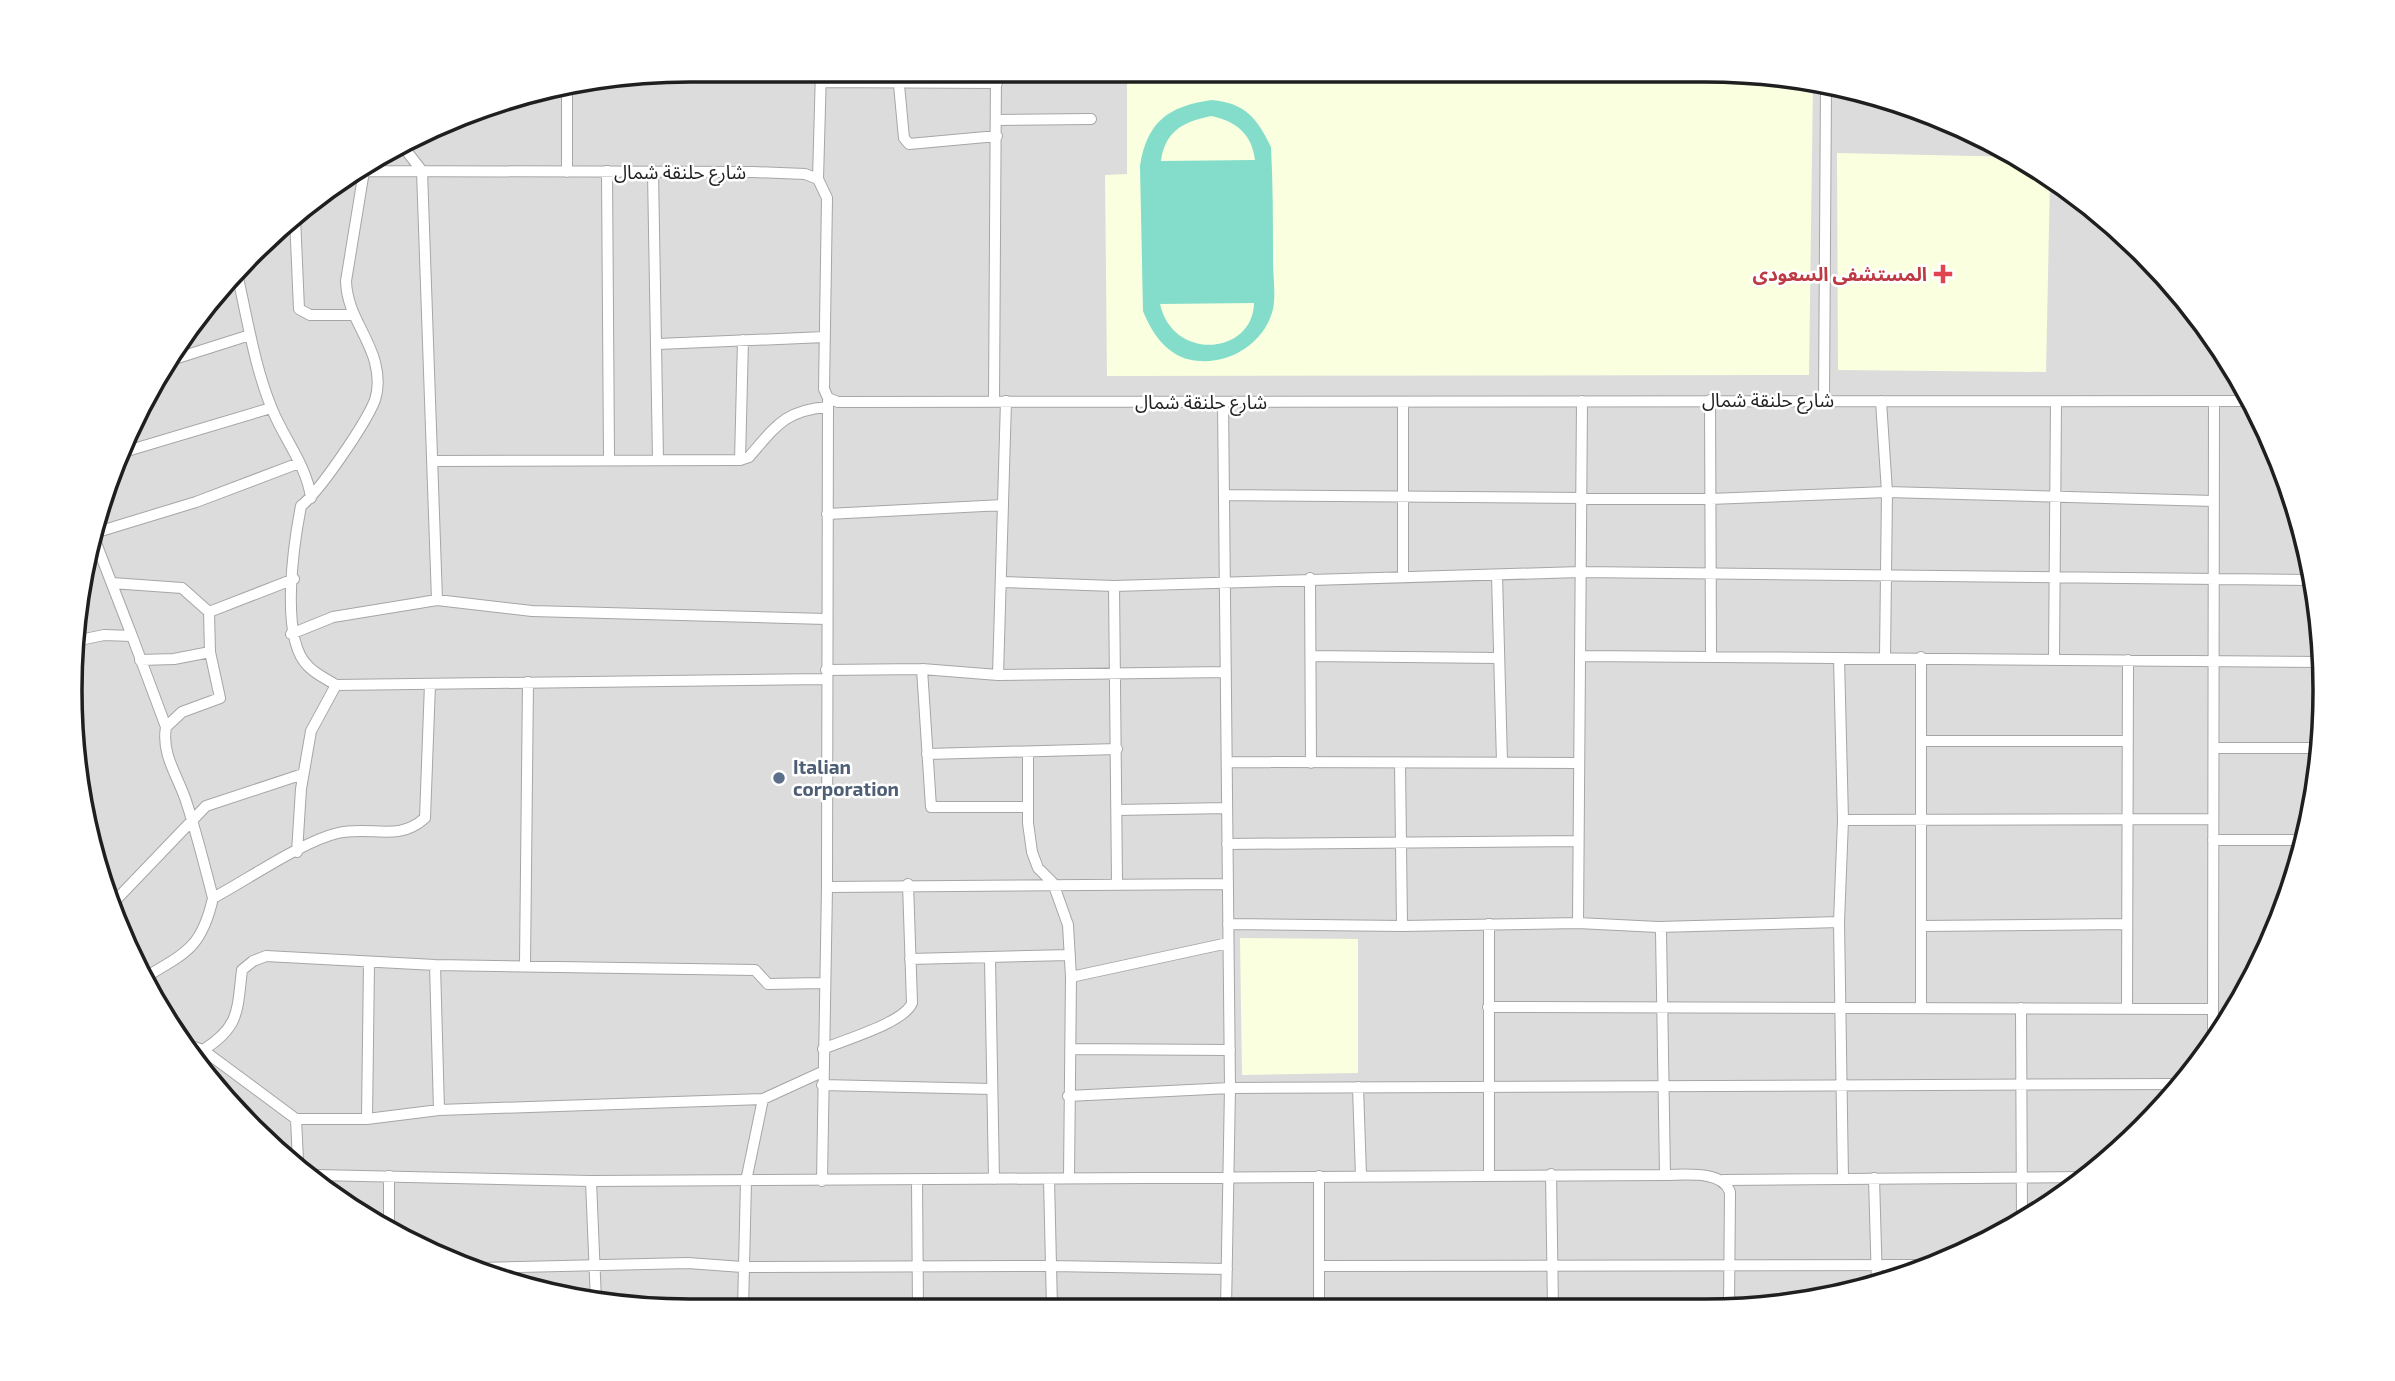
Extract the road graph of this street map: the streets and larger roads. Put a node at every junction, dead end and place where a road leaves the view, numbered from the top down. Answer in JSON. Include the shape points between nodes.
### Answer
{"nodes":[{"id":1,"x":821,"y":82,"type":"joint"},
{"id":2,"x":997,"y":83,"type":"joint"},
{"id":3,"x":900,"y":85,"type":"junction"},
{"id":4,"x":567,"y":95,"type":"edge"},
{"id":5,"x":1826,"y":95,"type":"edge"},
{"id":6,"x":1091,"y":119,"type":"dead end"},
{"id":7,"x":997,"y":120,"type":"junction"},
{"id":8,"x":997,"y":136,"type":"junction"},
{"id":9,"x":408,"y":152,"type":"edge"},
{"id":10,"x":375,"y":171,"type":"edge"},
{"id":11,"x":422,"y":171,"type":"junction"},
{"id":12,"x":567,"y":172,"type":"junction"},
{"id":13,"x":607,"y":172,"type":"junction"},
{"id":14,"x":653,"y":172,"type":"junction"},
{"id":15,"x":363,"y":179,"type":"edge"},
{"id":16,"x":818,"y":179,"type":"junction"},
{"id":17,"x":295,"y":228,"type":"edge"},
{"id":18,"x":239,"y":283,"type":"edge"},
{"id":19,"x":352,"y":315,"type":"junction"},
{"id":20,"x":250,"y":335,"type":"junction"},
{"id":21,"x":825,"y":337,"type":"junction"},
{"id":22,"x":743,"y":340,"type":"junction"},
{"id":23,"x":658,"y":344,"type":"junction"},
{"id":24,"x":183,"y":356,"type":"edge"},
{"id":25,"x":1824,"y":399,"type":"junction"},
{"id":26,"x":1710,"y":400,"type":"junction"},
{"id":27,"x":994,"y":401,"type":"junction"},
{"id":28,"x":1006,"y":401,"type":"junction"},
{"id":29,"x":1583,"y":401,"type":"junction"},
{"id":30,"x":1881,"y":401,"type":"junction"},
{"id":31,"x":2214,"y":401,"type":"junction"},
{"id":32,"x":2239,"y":401,"type":"edge"},
{"id":33,"x":828,"y":402,"type":"junction"},
{"id":34,"x":1223,"y":402,"type":"junction"},
{"id":35,"x":1403,"y":402,"type":"junction"},
{"id":36,"x":2056,"y":402,"type":"junction"},
{"id":37,"x":271,"y":408,"type":"junction"},
{"id":38,"x":133,"y":449,"type":"edge"},
{"id":39,"x":609,"y":459,"type":"junction"},
{"id":40,"x":658,"y":459,"type":"junction"},
{"id":41,"x":740,"y":460,"type":"junction"},
{"id":42,"x":432,"y":461,"type":"junction"},
{"id":43,"x":299,"y":463,"type":"junction"},
{"id":44,"x":1887,"y":492,"type":"junction"},
{"id":45,"x":1224,"y":495,"type":"junction"},
{"id":46,"x":1401,"y":496,"type":"junction"},
{"id":47,"x":1581,"y":496,"type":"junction"},
{"id":48,"x":311,"y":498,"type":"junction"},
{"id":49,"x":2055,"y":498,"type":"junction"},
{"id":50,"x":1710,"y":499,"type":"junction"},
{"id":51,"x":2214,"y":501,"type":"junction"},
{"id":52,"x":1003,"y":505,"type":"junction"},
{"id":53,"x":827,"y":514,"type":"junction"},
{"id":54,"x":104,"y":529,"type":"edge"},
{"id":55,"x":99,"y":551,"type":"edge"},
{"id":56,"x":1580,"y":572,"type":"junction"},
{"id":57,"x":1711,"y":574,"type":"junction"},
{"id":58,"x":1497,"y":575,"type":"junction"},
{"id":59,"x":1884,"y":575,"type":"junction"},
{"id":60,"x":2054,"y":575,"type":"junction"},
{"id":61,"x":1402,"y":576,"type":"junction"},
{"id":62,"x":1310,"y":578,"type":"junction"},
{"id":63,"x":2215,"y":578,"type":"junction"},
{"id":64,"x":294,"y":579,"type":"junction"},
{"id":65,"x":2302,"y":580,"type":"edge"},
{"id":66,"x":1002,"y":582,"type":"junction"},
{"id":67,"x":1224,"y":582,"type":"junction"},
{"id":68,"x":112,"y":583,"type":"junction"},
{"id":69,"x":1114,"y":586,"type":"junction"},
{"id":70,"x":437,"y":600,"type":"junction"},
{"id":71,"x":209,"y":612,"type":"junction"},
{"id":72,"x":826,"y":619,"type":"junction"},
{"id":73,"x":291,"y":634,"type":"junction"},
{"id":74,"x":132,"y":636,"type":"junction"},
{"id":75,"x":85,"y":639,"type":"edge"},
{"id":76,"x":210,"y":652,"type":"junction"},
{"id":77,"x":1711,"y":655,"type":"junction"},
{"id":78,"x":1312,"y":656,"type":"junction"},
{"id":79,"x":1581,"y":656,"type":"junction"},
{"id":80,"x":1885,"y":657,"type":"junction"},
{"id":81,"x":1921,"y":657,"type":"junction"},
{"id":82,"x":1498,"y":658,"type":"junction"},
{"id":83,"x":1839,"y":658,"type":"junction"},
{"id":84,"x":2054,"y":659,"type":"junction"},
{"id":85,"x":141,"y":660,"type":"junction"},
{"id":86,"x":2128,"y":660,"type":"junction"},
{"id":87,"x":2214,"y":661,"type":"junction"},
{"id":88,"x":2312,"y":662,"type":"edge"},
{"id":89,"x":922,"y":669,"type":"junction"},
{"id":90,"x":1226,"y":672,"type":"junction"},
{"id":91,"x":826,"y":674,"type":"junction"},
{"id":92,"x":998,"y":675,"type":"junction"},
{"id":93,"x":1116,"y":675,"type":"junction"},
{"id":94,"x":528,"y":682,"type":"junction"},
{"id":95,"x":430,"y":684,"type":"junction"},
{"id":96,"x":335,"y":685,"type":"junction"},
{"id":97,"x":166,"y":727,"type":"junction"},
{"id":98,"x":1921,"y":741,"type":"junction"},
{"id":99,"x":2127,"y":741,"type":"junction"},
{"id":100,"x":2214,"y":748,"type":"junction"},
{"id":101,"x":2310,"y":748,"type":"edge"},
{"id":102,"x":1117,"y":749,"type":"junction"},
{"id":103,"x":1028,"y":753,"type":"junction"},
{"id":104,"x":928,"y":754,"type":"junction"},
{"id":105,"x":1503,"y":761,"type":"junction"},
{"id":106,"x":1227,"y":762,"type":"junction"},
{"id":107,"x":1311,"y":763,"type":"junction"},
{"id":108,"x":1400,"y":763,"type":"junction"},
{"id":109,"x":1579,"y":763,"type":"junction"},
{"id":110,"x":303,"y":774,"type":"junction"},
{"id":111,"x":1028,"y":807,"type":"junction"},
{"id":112,"x":1227,"y":808,"type":"junction"},
{"id":113,"x":1117,"y":810,"type":"junction"},
{"id":114,"x":1921,"y":818,"type":"junction"},
{"id":115,"x":2127,"y":818,"type":"junction"},
{"id":116,"x":2213,"y":819,"type":"junction"},
{"id":117,"x":1843,"y":820,"type":"junction"},
{"id":118,"x":192,"y":823,"type":"junction"},
{"id":119,"x":2213,"y":840,"type":"junction"},
{"id":120,"x":2294,"y":840,"type":"edge"},
{"id":121,"x":1578,"y":841,"type":"junction"},
{"id":122,"x":1402,"y":842,"type":"junction"},
{"id":123,"x":1227,"y":844,"type":"junction"},
{"id":124,"x":297,"y":852,"type":"junction"},
{"id":125,"x":1053,"y":883,"type":"junction"},
{"id":126,"x":1117,"y":883,"type":"junction"},
{"id":127,"x":908,"y":884,"type":"junction"},
{"id":128,"x":1228,"y":884,"type":"junction"},
{"id":129,"x":827,"y":887,"type":"junction"},
{"id":130,"x":119,"y":896,"type":"edge"},
{"id":131,"x":213,"y":898,"type":"junction"},
{"id":132,"x":1839,"y":922,"type":"junction"},
{"id":133,"x":1578,"y":923,"type":"junction"},
{"id":134,"x":1228,"y":924,"type":"junction"},
{"id":135,"x":1489,"y":924,"type":"junction"},
{"id":136,"x":2127,"y":924,"type":"junction"},
{"id":137,"x":1402,"y":926,"type":"junction"},
{"id":138,"x":1921,"y":926,"type":"junction"},
{"id":139,"x":1658,"y":927,"type":"junction"},
{"id":140,"x":1228,"y":943,"type":"junction"},
{"id":141,"x":1070,"y":955,"type":"junction"},
{"id":142,"x":990,"y":958,"type":"junction"},
{"id":143,"x":910,"y":959,"type":"junction"},
{"id":144,"x":369,"y":963,"type":"junction"},
{"id":145,"x":525,"y":964,"type":"junction"},
{"id":146,"x":435,"y":965,"type":"junction"},
{"id":147,"x":152,"y":973,"type":"edge"},
{"id":148,"x":1071,"y":977,"type":"junction"},
{"id":149,"x":823,"y":984,"type":"junction"},
{"id":150,"x":1488,"y":1007,"type":"junction"},
{"id":151,"x":1661,"y":1007,"type":"junction"},
{"id":152,"x":1840,"y":1008,"type":"junction"},
{"id":153,"x":1921,"y":1008,"type":"junction"},
{"id":154,"x":2021,"y":1008,"type":"junction"},
{"id":155,"x":2127,"y":1008,"type":"junction"},
{"id":156,"x":2213,"y":1009,"type":"junction"},
{"id":157,"x":2213,"y":1023,"type":"edge"},
{"id":158,"x":200,"y":1049,"type":"edge"},
{"id":159,"x":822,"y":1049,"type":"junction"},
{"id":160,"x":1071,"y":1049,"type":"junction"},
{"id":161,"x":1230,"y":1049,"type":"junction"},
{"id":162,"x":203,"y":1050,"type":"junction"},
{"id":163,"x":822,"y":1072,"type":"junction"},
{"id":164,"x":2168,"y":1084,"type":"edge"},
{"id":165,"x":822,"y":1085,"type":"junction"},
{"id":166,"x":1841,"y":1085,"type":"junction"},
{"id":167,"x":2021,"y":1085,"type":"junction"},
{"id":168,"x":1357,"y":1087,"type":"junction"},
{"id":169,"x":1488,"y":1087,"type":"junction"},
{"id":170,"x":1663,"y":1087,"type":"junction"},
{"id":171,"x":1230,"y":1088,"type":"junction"},
{"id":172,"x":992,"y":1089,"type":"junction"},
{"id":173,"x":1068,"y":1096,"type":"junction"},
{"id":174,"x":763,"y":1099,"type":"junction"},
{"id":175,"x":439,"y":1110,"type":"junction"},
{"id":176,"x":296,"y":1119,"type":"junction"},
{"id":177,"x":367,"y":1119,"type":"junction"},
{"id":178,"x":298,"y":1155,"type":"edge"},
{"id":179,"x":1489,"y":1174,"type":"junction"},
{"id":180,"x":1551,"y":1174,"type":"junction"},
{"id":181,"x":323,"y":1175,"type":"edge"},
{"id":182,"x":1665,"y":1175,"type":"junction"},
{"id":183,"x":389,"y":1176,"type":"junction"},
{"id":184,"x":1319,"y":1176,"type":"junction"},
{"id":185,"x":1362,"y":1176,"type":"junction"},
{"id":186,"x":1228,"y":1177,"type":"junction"},
{"id":187,"x":2022,"y":1177,"type":"junction"},
{"id":188,"x":2069,"y":1177,"type":"edge"},
{"id":189,"x":1069,"y":1178,"type":"junction"},
{"id":190,"x":1843,"y":1178,"type":"junction"},
{"id":191,"x":1874,"y":1178,"type":"junction"},
{"id":192,"x":994,"y":1179,"type":"junction"},
{"id":193,"x":1049,"y":1179,"type":"junction"},
{"id":194,"x":917,"y":1180,"type":"junction"},
{"id":195,"x":1723,"y":1180,"type":"junction"},
{"id":196,"x":592,"y":1181,"type":"junction"},
{"id":197,"x":746,"y":1181,"type":"junction"},
{"id":198,"x":821,"y":1181,"type":"junction"},
{"id":199,"x":2022,"y":1209,"type":"edge"},
{"id":200,"x":388,"y":1218,"type":"edge"},
{"id":201,"x":1729,"y":1265,"type":"junction"},
{"id":202,"x":1876,"y":1265,"type":"junction"},
{"id":203,"x":1903,"y":1265,"type":"edge"},
{"id":204,"x":918,"y":1266,"type":"junction"},
{"id":205,"x":1051,"y":1266,"type":"junction"},
{"id":206,"x":1319,"y":1266,"type":"junction"},
{"id":207,"x":1552,"y":1266,"type":"junction"},
{"id":208,"x":742,"y":1267,"type":"junction"},
{"id":209,"x":501,"y":1268,"type":"edge"},
{"id":210,"x":593,"y":1268,"type":"junction"},
{"id":211,"x":1227,"y":1269,"type":"junction"},
{"id":212,"x":1876,"y":1273,"type":"edge"},
{"id":213,"x":595,"y":1291,"type":"edge"},
{"id":214,"x":1729,"y":1298,"type":"edge"},
{"id":215,"x":743,"y":1299,"type":"edge"},
{"id":216,"x":918,"y":1299,"type":"edge"},
{"id":217,"x":1052,"y":1299,"type":"edge"},
{"id":218,"x":1226,"y":1299,"type":"edge"},
{"id":219,"x":1319,"y":1299,"type":"edge"},
{"id":220,"x":1553,"y":1299,"type":"edge"}],
"edges":[{"from":1,"to":3,"type":"street"},
{"from":1,"to":16,"type":"street"},
{"from":2,"to":3,"type":"street"},
{"from":2,"to":7,"type":"street"},
{"from":3,"to":8,"type":"street","via":[[904,138],[909,144]]},
{"from":4,"to":12,"type":"street"},
{"from":5,"to":25,"type":"street"},
{"from":6,"to":7,"type":"street"},
{"from":7,"to":8,"type":"street"},
{"from":8,"to":27,"type":"street"},
{"from":9,"to":11,"type":"street"},
{"from":10,"to":11,"type":"street","name":"شارع حلنقة شمال"},
{"from":11,"to":12,"type":"street","name":"شارع حلنقة شمال"},
{"from":11,"to":42,"type":"street"},
{"from":12,"to":13,"type":"street","name":"شارع حلنقة شمال"},
{"from":13,"to":14,"type":"street","name":"شارع حلنقة شمال"},
{"from":13,"to":39,"type":"street"},
{"from":14,"to":16,"type":"street","name":"شارع حلنقة شمال","via":[[805,174]]},
{"from":14,"to":23,"type":"street"},
{"from":15,"to":19,"type":"street","via":[[346,281]]},
{"from":16,"to":21,"type":"street","via":[[827,198]]},
{"from":17,"to":19,"type":"street","via":[[299,309],[310,315]]},
{"from":18,"to":20,"type":"street"},
{"from":19,"to":48,"type":"street","via":[[374,359],[378,378],[375,399]]},
{"from":20,"to":24,"type":"street"},
{"from":20,"to":37,"type":"street"},
{"from":21,"to":22,"type":"street"},
{"from":21,"to":33,"type":"street"},
{"from":22,"to":23,"type":"street"},
{"from":22,"to":41,"type":"street"},
{"from":23,"to":40,"type":"street"},
{"from":25,"to":26,"type":"street","name":"شارع حلنقة شمال"},
{"from":25,"to":30,"type":"street","name":"شارع حلنقة شمال"},
{"from":26,"to":29,"type":"street","name":"شارع حلنقة شمال"},
{"from":26,"to":50,"type":"street"},
{"from":27,"to":28,"type":"street","name":"شارع حلنقة شمال"},
{"from":27,"to":33,"type":"street","name":"شارع حلنقة شمال"},
{"from":28,"to":34,"type":"street","name":"شارع حلنقة شمال"},
{"from":28,"to":52,"type":"street"},
{"from":29,"to":35,"type":"street","name":"شارع حلنقة شمال"},
{"from":29,"to":47,"type":"street"},
{"from":30,"to":36,"type":"street","name":"شارع حلنقة شمال"},
{"from":30,"to":44,"type":"street"},
{"from":31,"to":32,"type":"street","name":"شارع حلنقة شمال"},
{"from":31,"to":36,"type":"street","name":"شارع حلنقة شمال"},
{"from":31,"to":51,"type":"street"},
{"from":33,"to":41,"type":"street","name":"شارع حلنقة شمال","via":[[790,414],[749,457]]},
{"from":33,"to":53,"type":"street"},
{"from":34,"to":35,"type":"street","name":"شارع حلنقة شمال"},
{"from":34,"to":45,"type":"street"},
{"from":35,"to":46,"type":"street"},
{"from":36,"to":49,"type":"street"},
{"from":37,"to":38,"type":"street"},
{"from":37,"to":43,"type":"street"},
{"from":39,"to":40,"type":"street"},
{"from":39,"to":42,"type":"street"},
{"from":40,"to":41,"type":"street"},
{"from":42,"to":70,"type":"street"},
{"from":43,"to":48,"type":"street"},
{"from":43,"to":54,"type":"street","via":[[196,502]]},
{"from":44,"to":49,"type":"street"},
{"from":44,"to":50,"type":"street"},
{"from":44,"to":59,"type":"street"},
{"from":45,"to":46,"type":"street"},
{"from":45,"to":67,"type":"street"},
{"from":46,"to":47,"type":"street"},
{"from":46,"to":61,"type":"street"},
{"from":47,"to":50,"type":"street"},
{"from":47,"to":56,"type":"street"},
{"from":48,"to":64,"type":"street","via":[[301,506],[294,542]]},
{"from":49,"to":51,"type":"street"},
{"from":49,"to":60,"type":"street"},
{"from":50,"to":57,"type":"street"},
{"from":51,"to":63,"type":"street"},
{"from":52,"to":53,"type":"street"},
{"from":52,"to":66,"type":"street"},
{"from":53,"to":72,"type":"street"},
{"from":55,"to":68,"type":"street"},
{"from":56,"to":57,"type":"street"},
{"from":56,"to":58,"type":"street"},
{"from":56,"to":79,"type":"street"},
{"from":57,"to":59,"type":"street"},
{"from":57,"to":77,"type":"street"},
{"from":58,"to":61,"type":"street"},
{"from":58,"to":82,"type":"street"},
{"from":59,"to":60,"type":"street"},
{"from":59,"to":80,"type":"street"},
{"from":60,"to":63,"type":"street"},
{"from":60,"to":84,"type":"street"},
{"from":61,"to":62,"type":"street"},
{"from":62,"to":67,"type":"street"},
{"from":62,"to":78,"type":"street"},
{"from":63,"to":65,"type":"street"},
{"from":63,"to":87,"type":"street"},
{"from":64,"to":71,"type":"street"},
{"from":64,"to":73,"type":"street"},
{"from":66,"to":69,"type":"street"},
{"from":66,"to":92,"type":"street"},
{"from":67,"to":69,"type":"street"},
{"from":67,"to":90,"type":"street"},
{"from":68,"to":71,"type":"street","via":[[182,588]]},
{"from":68,"to":74,"type":"street"},
{"from":69,"to":93,"type":"street"},
{"from":70,"to":72,"type":"street","via":[[532,611]]},
{"from":70,"to":73,"type":"street","via":[[333,617]]},
{"from":71,"to":76,"type":"street"},
{"from":72,"to":91,"type":"street"},
{"from":73,"to":96,"type":"street","via":[[306,665]]},
{"from":74,"to":75,"type":"street"},
{"from":74,"to":85,"type":"street"},
{"from":76,"to":85,"type":"street"},
{"from":76,"to":97,"type":"street","via":[[220,698],[182,712]]},
{"from":77,"to":79,"type":"street"},
{"from":77,"to":83,"type":"street"},
{"from":78,"to":82,"type":"street"},
{"from":78,"to":107,"type":"street"},
{"from":79,"to":109,"type":"street"},
{"from":80,"to":81,"type":"street"},
{"from":80,"to":83,"type":"street"},
{"from":81,"to":84,"type":"street"},
{"from":81,"to":98,"type":"street"},
{"from":82,"to":105,"type":"street"},
{"from":83,"to":117,"type":"street"},
{"from":84,"to":86,"type":"street"},
{"from":85,"to":97,"type":"street"},
{"from":86,"to":87,"type":"street"},
{"from":86,"to":99,"type":"street"},
{"from":87,"to":88,"type":"street"},
{"from":87,"to":100,"type":"street"},
{"from":89,"to":91,"type":"street"},
{"from":89,"to":92,"type":"street"},
{"from":89,"to":104,"type":"street"},
{"from":90,"to":93,"type":"street"},
{"from":90,"to":106,"type":"street"},
{"from":91,"to":94,"type":"street"},
{"from":91,"to":129,"type":"street"},
{"from":92,"to":93,"type":"street"},
{"from":93,"to":102,"type":"street"},
{"from":94,"to":95,"type":"street"},
{"from":94,"to":145,"type":"street"},
{"from":95,"to":96,"type":"street"},
{"from":95,"to":124,"type":"street","via":[[425,818],[410,831],[344,831]]},
{"from":96,"to":110,"type":"street","via":[[311,731]]},
{"from":97,"to":118,"type":"street","via":[[173,774]]},
{"from":98,"to":99,"type":"street"},
{"from":98,"to":114,"type":"street"},
{"from":99,"to":115,"type":"street"},
{"from":100,"to":101,"type":"street"},
{"from":100,"to":116,"type":"street"},
{"from":102,"to":103,"type":"street"},
{"from":102,"to":113,"type":"street"},
{"from":103,"to":104,"type":"street"},
{"from":103,"to":111,"type":"street"},
{"from":104,"to":111,"type":"street","via":[[930,807]]},
{"from":105,"to":108,"type":"street"},
{"from":105,"to":109,"type":"street"},
{"from":106,"to":107,"type":"street"},
{"from":106,"to":112,"type":"street"},
{"from":107,"to":108,"type":"street"},
{"from":108,"to":122,"type":"street"},
{"from":109,"to":121,"type":"street"},
{"from":110,"to":118,"type":"street","via":[[206,806]]},
{"from":110,"to":124,"type":"street"},
{"from":111,"to":125,"type":"street","via":[[1032,852],[1038,868]]},
{"from":112,"to":113,"type":"street"},
{"from":112,"to":123,"type":"street"},
{"from":113,"to":126,"type":"street"},
{"from":114,"to":115,"type":"street"},
{"from":114,"to":117,"type":"street"},
{"from":114,"to":138,"type":"street"},
{"from":115,"to":116,"type":"street"},
{"from":115,"to":136,"type":"street"},
{"from":116,"to":119,"type":"street"},
{"from":117,"to":132,"type":"street"},
{"from":118,"to":130,"type":"street"},
{"from":118,"to":131,"type":"street"},
{"from":119,"to":120,"type":"street"},
{"from":119,"to":156,"type":"street"},
{"from":121,"to":122,"type":"street"},
{"from":121,"to":133,"type":"street"},
{"from":122,"to":123,"type":"street"},
{"from":122,"to":137,"type":"street"},
{"from":123,"to":128,"type":"street"},
{"from":124,"to":131,"type":"street"},
{"from":125,"to":126,"type":"street"},
{"from":125,"to":127,"type":"street"},
{"from":125,"to":141,"type":"street","via":[[1068,925]]},
{"from":126,"to":128,"type":"street"},
{"from":127,"to":129,"type":"street"},
{"from":127,"to":143,"type":"street"},
{"from":128,"to":134,"type":"street"},
{"from":129,"to":149,"type":"street"},
{"from":131,"to":147,"type":"street","via":[[206,929],[182,955]]},
{"from":132,"to":139,"type":"street"},
{"from":132,"to":152,"type":"street"},
{"from":133,"to":135,"type":"street"},
{"from":133,"to":139,"type":"street"},
{"from":134,"to":137,"type":"street"},
{"from":134,"to":140,"type":"street"},
{"from":135,"to":137,"type":"street"},
{"from":135,"to":150,"type":"street"},
{"from":136,"to":138,"type":"street"},
{"from":136,"to":155,"type":"street"},
{"from":138,"to":153,"type":"street"},
{"from":139,"to":151,"type":"street","via":[[1662,937]]},
{"from":140,"to":148,"type":"street"},
{"from":140,"to":161,"type":"street"},
{"from":141,"to":142,"type":"street"},
{"from":141,"to":148,"type":"street"},
{"from":142,"to":143,"type":"street"},
{"from":142,"to":172,"type":"street"},
{"from":143,"to":159,"type":"street","via":[[909,1009]]},
{"from":144,"to":146,"type":"street"},
{"from":144,"to":162,"type":"street","via":[[280,956],[253,961],[243,970],[236,1021],[224,1037]]},
{"from":144,"to":177,"type":"street"},
{"from":145,"to":146,"type":"street"},
{"from":145,"to":149,"type":"street","via":[[755,970],[768,984]]},
{"from":146,"to":175,"type":"street"},
{"from":148,"to":160,"type":"street"},
{"from":149,"to":159,"type":"street"},
{"from":150,"to":151,"type":"street"},
{"from":150,"to":169,"type":"street"},
{"from":151,"to":152,"type":"street"},
{"from":151,"to":170,"type":"street"},
{"from":152,"to":153,"type":"street"},
{"from":152,"to":166,"type":"street"},
{"from":153,"to":154,"type":"street"},
{"from":154,"to":155,"type":"street"},
{"from":154,"to":167,"type":"street"},
{"from":155,"to":156,"type":"street"},
{"from":156,"to":157,"type":"street"},
{"from":158,"to":162,"type":"street"},
{"from":159,"to":163,"type":"street"},
{"from":160,"to":161,"type":"street"},
{"from":160,"to":173,"type":"street"},
{"from":161,"to":171,"type":"street"},
{"from":162,"to":176,"type":"street"},
{"from":163,"to":165,"type":"street"},
{"from":163,"to":174,"type":"street"},
{"from":164,"to":167,"type":"street"},
{"from":165,"to":172,"type":"street"},
{"from":165,"to":198,"type":"street"},
{"from":166,"to":167,"type":"street"},
{"from":166,"to":170,"type":"street"},
{"from":166,"to":190,"type":"street"},
{"from":167,"to":187,"type":"street"},
{"from":168,"to":169,"type":"street"},
{"from":168,"to":171,"type":"street"},
{"from":168,"to":185,"type":"street"},
{"from":169,"to":170,"type":"street"},
{"from":169,"to":179,"type":"street"},
{"from":170,"to":182,"type":"street"},
{"from":171,"to":173,"type":"street"},
{"from":171,"to":186,"type":"street"},
{"from":172,"to":192,"type":"street"},
{"from":173,"to":189,"type":"street"},
{"from":174,"to":175,"type":"street"},
{"from":174,"to":197,"type":"street"},
{"from":175,"to":177,"type":"street"},
{"from":176,"to":177,"type":"street"},
{"from":176,"to":178,"type":"street"},
{"from":179,"to":180,"type":"street"},
{"from":179,"to":185,"type":"street"},
{"from":180,"to":182,"type":"street"},
{"from":180,"to":207,"type":"street"},
{"from":181,"to":183,"type":"street"},
{"from":182,"to":195,"type":"street"},
{"from":183,"to":196,"type":"street"},
{"from":183,"to":200,"type":"street"},
{"from":184,"to":185,"type":"street"},
{"from":184,"to":186,"type":"street"},
{"from":184,"to":206,"type":"street"},
{"from":186,"to":189,"type":"street"},
{"from":186,"to":211,"type":"street"},
{"from":187,"to":188,"type":"street"},
{"from":187,"to":191,"type":"street"},
{"from":187,"to":199,"type":"street"},
{"from":189,"to":193,"type":"street"},
{"from":190,"to":191,"type":"street"},
{"from":190,"to":195,"type":"street"},
{"from":191,"to":202,"type":"street"},
{"from":192,"to":193,"type":"street"},
{"from":192,"to":194,"type":"street"},
{"from":193,"to":205,"type":"street"},
{"from":194,"to":198,"type":"street"},
{"from":194,"to":204,"type":"street"},
{"from":195,"to":201,"type":"street","via":[[1730,1192]]},
{"from":196,"to":197,"type":"street"},
{"from":196,"to":210,"type":"street"},
{"from":197,"to":198,"type":"street"},
{"from":197,"to":208,"type":"street"},
{"from":201,"to":202,"type":"street"},
{"from":201,"to":207,"type":"street"},
{"from":201,"to":214,"type":"street"},
{"from":202,"to":203,"type":"street"},
{"from":202,"to":212,"type":"street"},
{"from":204,"to":205,"type":"street"},
{"from":204,"to":208,"type":"street"},
{"from":204,"to":216,"type":"street"},
{"from":205,"to":211,"type":"street"},
{"from":205,"to":217,"type":"street"},
{"from":206,"to":207,"type":"street"},
{"from":206,"to":219,"type":"street"},
{"from":207,"to":220,"type":"street"},
{"from":208,"to":210,"type":"street","via":[[688,1263]]},
{"from":208,"to":215,"type":"street"},
{"from":209,"to":210,"type":"street"},
{"from":210,"to":213,"type":"street"},
{"from":211,"to":218,"type":"street"}]}
